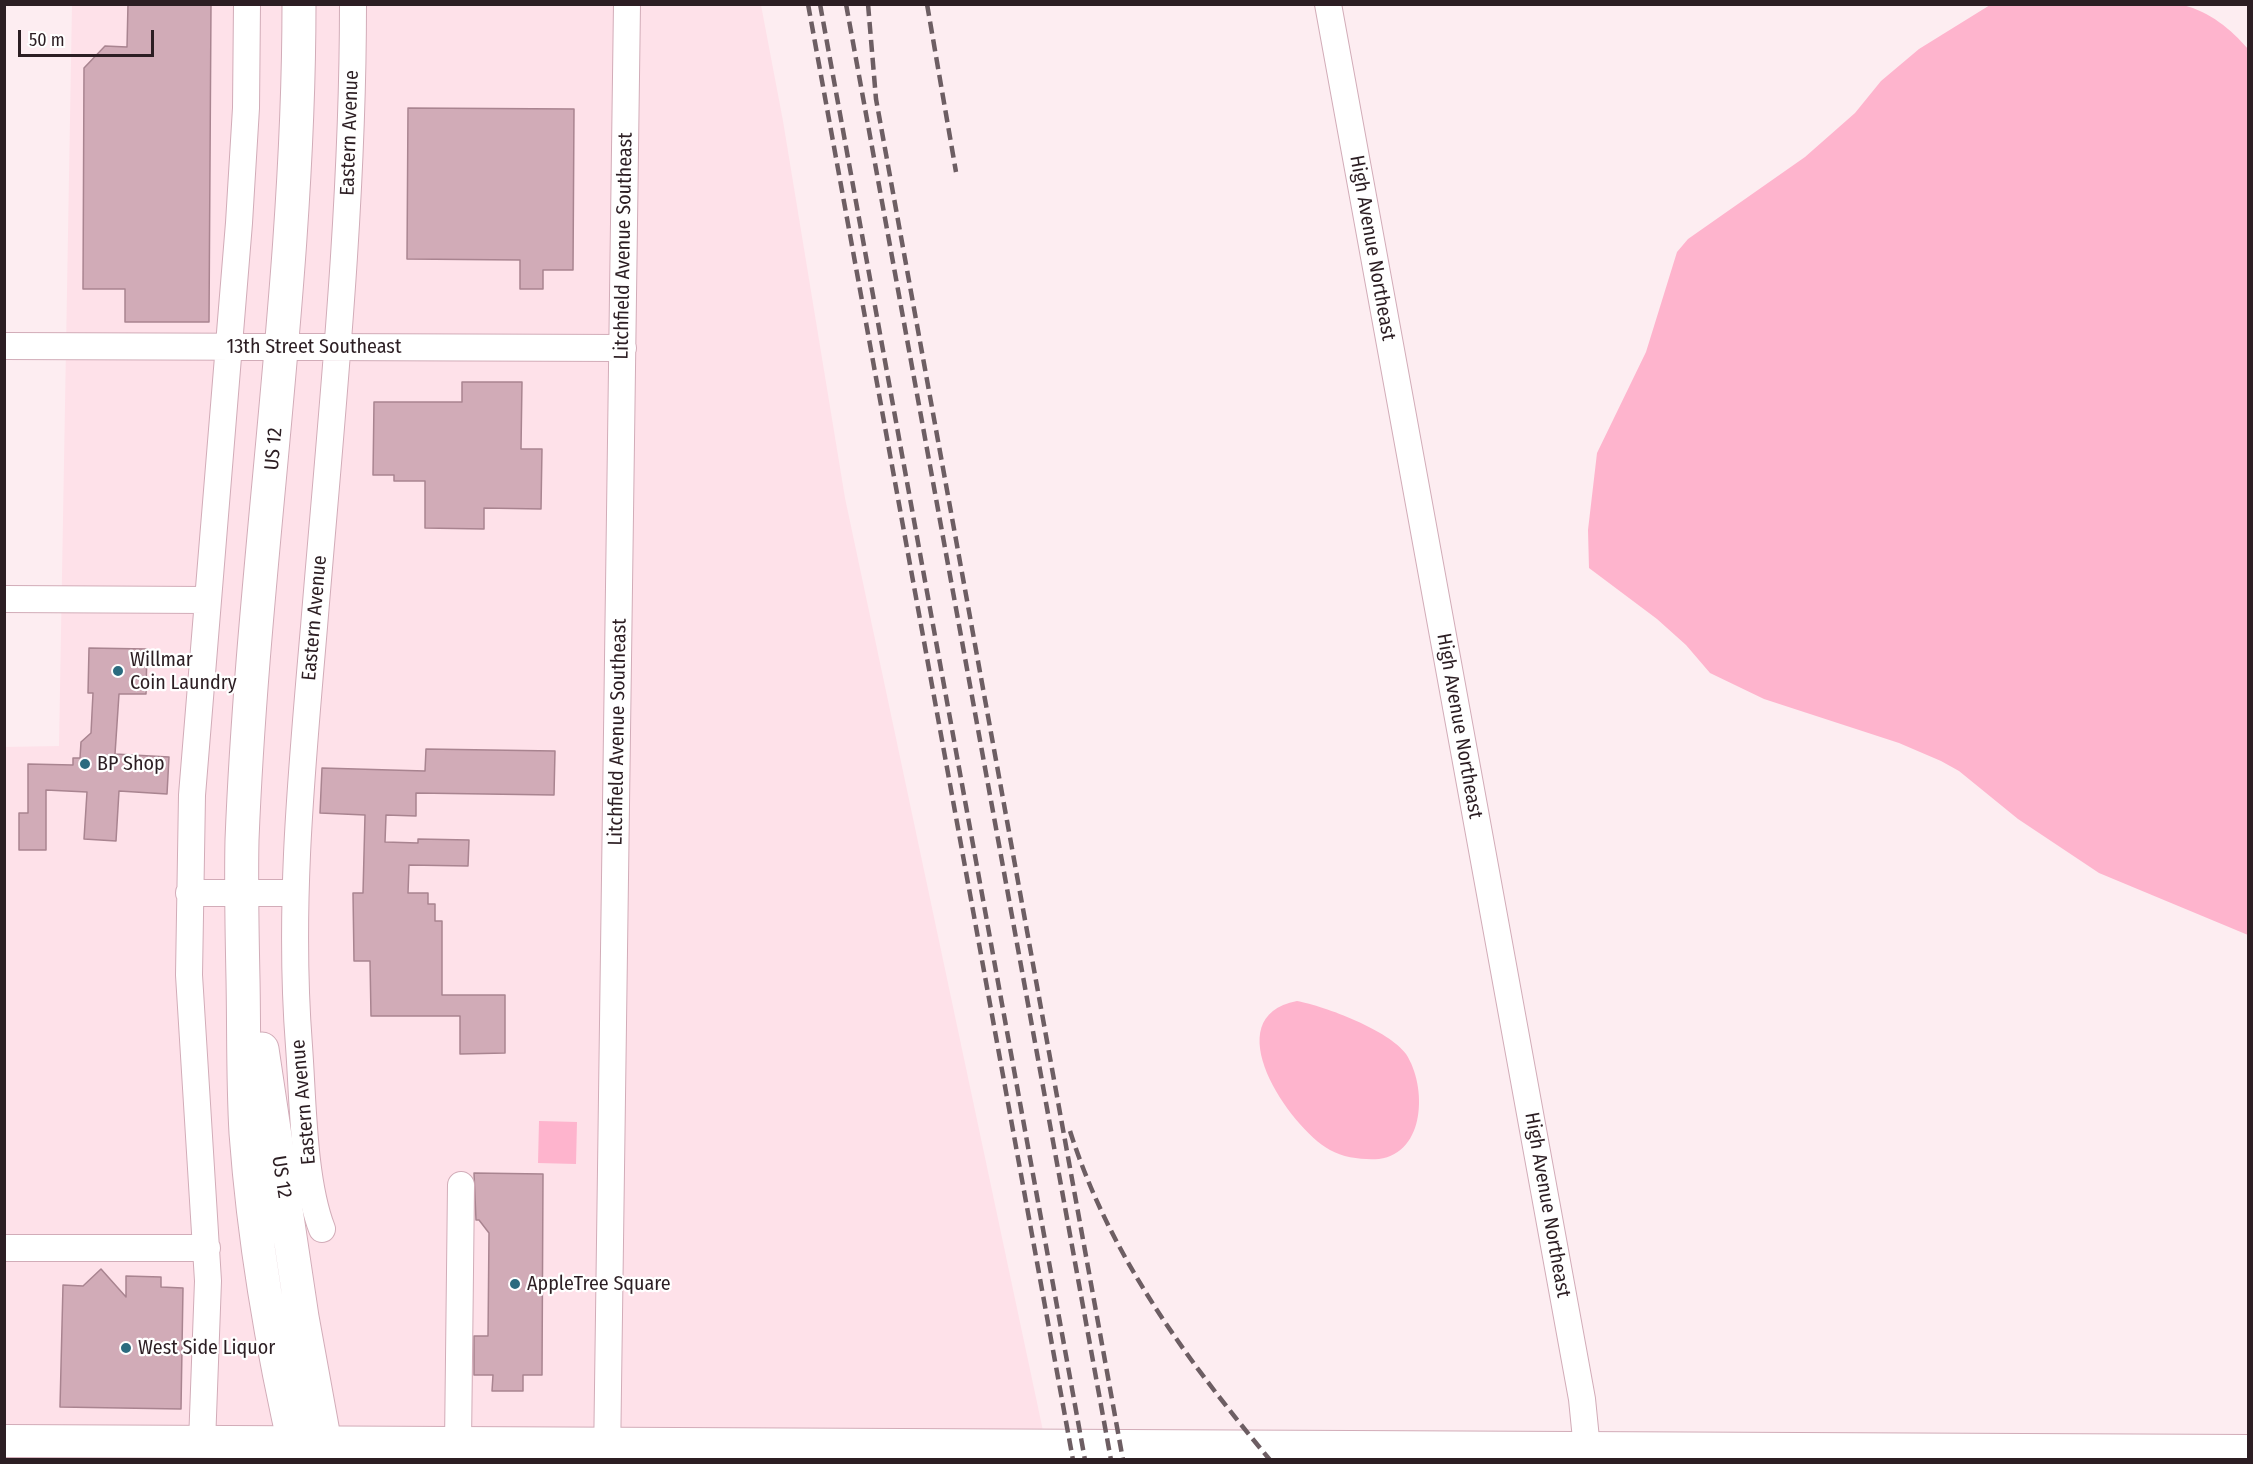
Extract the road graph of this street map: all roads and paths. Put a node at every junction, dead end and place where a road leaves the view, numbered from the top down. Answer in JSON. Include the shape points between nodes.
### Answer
{"nodes":[{"id":1,"x":247,"y":4,"type":"edge"},
{"id":2,"x":299,"y":4,"type":"edge"},
{"id":3,"x":353,"y":4,"type":"edge"},
{"id":4,"x":627,"y":4,"type":"edge"},
{"id":5,"x":1328,"y":4,"type":"edge"},
{"id":6,"x":4,"y":345,"type":"edge"},
{"id":7,"x":230,"y":346,"type":"junction"},
{"id":8,"x":283,"y":347,"type":"junction"},
{"id":9,"x":337,"y":347,"type":"junction"},
{"id":10,"x":623,"y":348,"type":"junction"},
{"id":11,"x":4,"y":599,"type":"edge"},
{"id":12,"x":207,"y":600,"type":"junction"},
{"id":13,"x":242,"y":892,"type":"junction"},
{"id":14,"x":189,"y":893,"type":"junction"},
{"id":15,"x":294,"y":893,"type":"junction"},
{"id":16,"x":461,"y":1185,"type":"dead end"},
{"id":17,"x":322,"y":1229,"type":"dead end"},
{"id":18,"x":4,"y":1248,"type":"edge"},
{"id":19,"x":207,"y":1248,"type":"junction"},
{"id":20,"x":202,"y":1443,"type":"junction"},
{"id":21,"x":458,"y":1444,"type":"junction"},
{"id":22,"x":24,"y":1447,"type":"edge"},
{"id":23,"x":1587,"y":1449,"type":"junction"},
{"id":24,"x":311,"y":1451,"type":"edge"},
{"id":25,"x":2248,"y":1451,"type":"edge"},
{"id":26,"x":608,"y":1452,"type":"edge"},
{"id":27,"x":830,"y":1452,"type":"edge"},
{"id":28,"x":921,"y":1452,"type":"edge"}],
"edges":[{"from":1,"to":7,"type":"street","via":[[243,161]]},
{"from":2,"to":8,"type":"highway","name":"US 12","number":"US 12","via":[[297,137]]},
{"from":3,"to":9,"type":"street","name":"Eastern Avenue","via":[[350,178]]},
{"from":4,"to":10,"type":"street","name":"Litchfield Avenue Southeast"},
{"from":5,"to":23,"type":"street","name":"High Avenue Northeast","via":[[1580,1387]]},
{"from":6,"to":7,"type":"street","name":"13th Street Southeast"},
{"from":7,"to":8,"type":"street","name":"13th Street Southeast"},
{"from":7,"to":12,"type":"street"},
{"from":8,"to":9,"type":"street","name":"13th Street Southeast"},
{"from":8,"to":13,"type":"highway","name":"US 12","number":"US 12","via":[[250,724]]},
{"from":9,"to":10,"type":"street","name":"13th Street Southeast"},
{"from":9,"to":15,"type":"street","name":"Eastern Avenue"},
{"from":10,"to":26,"type":"street","name":"Litchfield Avenue Southeast"},
{"from":11,"to":12,"type":"street"},
{"from":12,"to":14,"type":"street","via":[[192,795]]},
{"from":13,"to":14,"type":"street"},
{"from":13,"to":15,"type":"street"},
{"from":13,"to":24,"type":"highway","name":"US 12","number":"US 12","via":[[245,1103],[250,1171],[266,1289]]},
{"from":14,"to":19,"type":"street","via":[[189,975]]},
{"from":15,"to":17,"type":"street","name":"Eastern Avenue","via":[[303,1096],[313,1197]]},
{"from":16,"to":21,"type":"street"},
{"from":18,"to":19,"type":"street"},
{"from":19,"to":20,"type":"street"},
{"from":20,"to":22,"type":"main road"},
{"from":20,"to":24,"type":"main road"},
{"from":21,"to":24,"type":"main road"},
{"from":21,"to":26,"type":"main road"},
{"from":23,"to":25,"type":"main road"},
{"from":23,"to":28,"type":"main road"},
{"from":26,"to":27,"type":"main road"},
{"from":27,"to":28,"type":"main road"}]}
